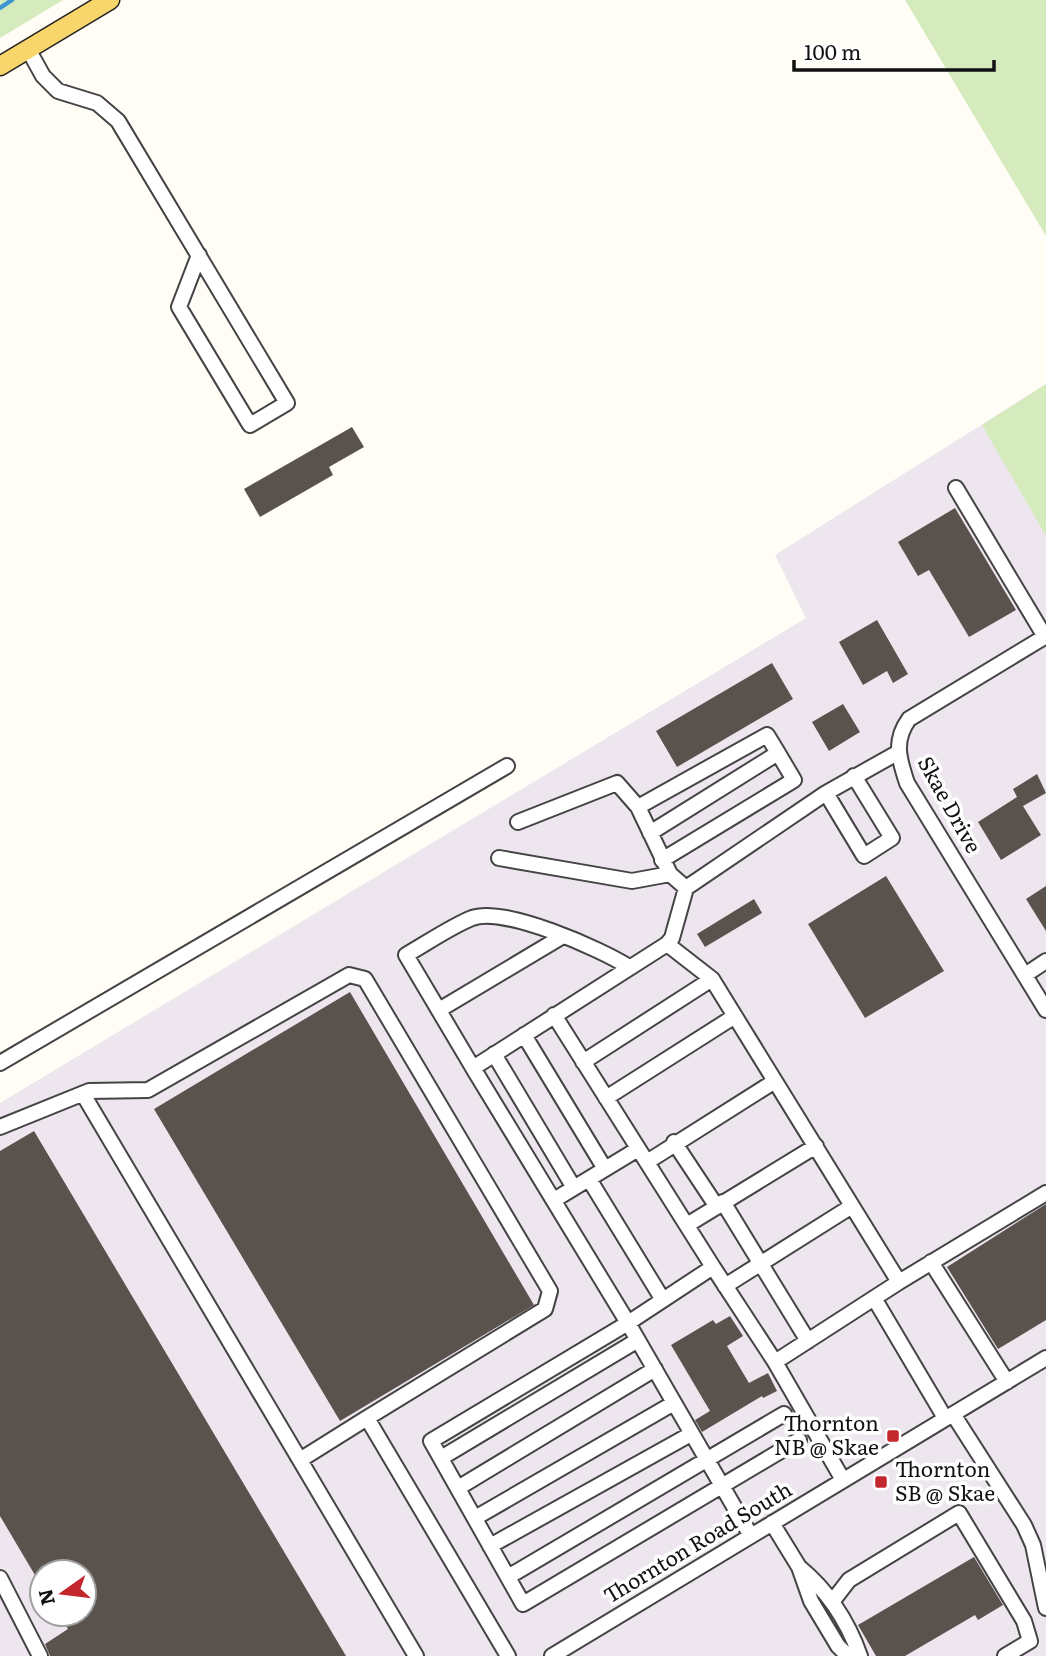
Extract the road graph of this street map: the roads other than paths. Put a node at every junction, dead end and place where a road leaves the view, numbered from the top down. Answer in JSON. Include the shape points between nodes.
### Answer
{"nodes":[{"id":1,"x":110,"y":0,"type":"edge"},
{"id":2,"x":28,"y":49,"type":"junction"},
{"id":3,"x":0,"y":66,"type":"edge"},
{"id":4,"x":199,"y":256,"type":"junction"},
{"id":5,"x":956,"y":488,"type":"dead end"},
{"id":6,"x":1046,"y":637,"type":"edge"},
{"id":7,"x":778,"y":753,"type":"junction"},
{"id":8,"x":897,"y":753,"type":"junction"},
{"id":9,"x":508,"y":766,"type":"dead end"},
{"id":10,"x":854,"y":776,"type":"junction"},
{"id":11,"x":826,"y":793,"type":"junction"},
{"id":12,"x":638,"y":807,"type":"junction"},
{"id":13,"x":518,"y":822,"type":"dead end"},
{"id":14,"x":650,"y":833,"type":"junction"},
{"id":15,"x":499,"y":858,"type":"dead end"},
{"id":16,"x":662,"y":860,"type":"junction"},
{"id":17,"x":670,"y":874,"type":"junction"},
{"id":18,"x":686,"y":888,"type":"junction"},
{"id":19,"x":563,"y":936,"type":"junction"},
{"id":20,"x":667,"y":944,"type":"junction"},
{"id":21,"x":1046,"y":961,"type":"edge"},
{"id":22,"x":629,"y":967,"type":"junction"},
{"id":23,"x":1025,"y":975,"type":"junction"},
{"id":24,"x":712,"y":979,"type":"junction"},
{"id":25,"x":439,"y":1010,"type":"junction"},
{"id":26,"x":1046,"y":1010,"type":"edge"},
{"id":27,"x":554,"y":1015,"type":"junction"},
{"id":28,"x":735,"y":1016,"type":"junction"},
{"id":29,"x":524,"y":1035,"type":"junction"},
{"id":30,"x":494,"y":1054,"type":"junction"},
{"id":31,"x":583,"y":1062,"type":"junction"},
{"id":32,"x":0,"y":1063,"type":"edge"},
{"id":33,"x":473,"y":1068,"type":"junction"},
{"id":34,"x":775,"y":1080,"type":"junction"},
{"id":35,"x":83,"y":1094,"type":"junction"},
{"id":36,"x":606,"y":1097,"type":"junction"},
{"id":37,"x":0,"y":1127,"type":"edge"},
{"id":38,"x":674,"y":1142,"type":"junction"},
{"id":39,"x":816,"y":1146,"type":"junction"},
{"id":40,"x":643,"y":1155,"type":"junction"},
{"id":41,"x":605,"y":1169,"type":"junction"},
{"id":42,"x":589,"y":1179,"type":"junction"},
{"id":43,"x":575,"y":1188,"type":"junction"},
{"id":44,"x":1046,"y":1193,"type":"edge"},
{"id":45,"x":554,"y":1200,"type":"junction"},
{"id":46,"x":720,"y":1204,"type":"junction"},
{"id":47,"x":852,"y":1206,"type":"junction"},
{"id":48,"x":687,"y":1225,"type":"junction"},
{"id":49,"x":930,"y":1262,"type":"junction"},
{"id":50,"x":761,"y":1264,"type":"junction"},
{"id":51,"x":713,"y":1267,"type":"junction"},
{"id":52,"x":899,"y":1282,"type":"junction"},
{"id":53,"x":725,"y":1286,"type":"junction"},
{"id":54,"x":874,"y":1298,"type":"junction"},
{"id":55,"x":663,"y":1300,"type":"junction"},
{"id":56,"x":628,"y":1323,"type":"junction"},
{"id":57,"x":638,"y":1340,"type":"junction"},
{"id":58,"x":808,"y":1341,"type":"junction"},
{"id":59,"x":1046,"y":1358,"type":"edge"},
{"id":60,"x":775,"y":1362,"type":"junction"},
{"id":61,"x":655,"y":1369,"type":"junction"},
{"id":62,"x":1007,"y":1382,"type":"junction"},
{"id":63,"x":674,"y":1403,"type":"junction"},
{"id":64,"x":784,"y":1415,"type":"dead end"},
{"id":65,"x":949,"y":1416,"type":"junction"},
{"id":66,"x":367,"y":1418,"type":"junction"},
{"id":67,"x":691,"y":1434,"type":"junction"},
{"id":68,"x":799,"y":1440,"type":"dead end"},
{"id":69,"x":441,"y":1458,"type":"junction"},
{"id":70,"x":300,"y":1460,"type":"junction"},
{"id":71,"x":707,"y":1462,"type":"junction"},
{"id":72,"x":843,"y":1480,"type":"junction"},
{"id":73,"x":720,"y":1486,"type":"junction"},
{"id":74,"x":458,"y":1488,"type":"junction"},
{"id":75,"x":475,"y":1518,"type":"junction"},
{"id":76,"x":772,"y":1523,"type":"junction"},
{"id":77,"x":751,"y":1536,"type":"junction"},
{"id":78,"x":490,"y":1546,"type":"junction"},
{"id":79,"x":799,"y":1567,"type":"junction"},
{"id":80,"x":508,"y":1577,"type":"junction"},
{"id":81,"x":0,"y":1578,"type":"edge"},
{"id":82,"x":832,"y":1602,"type":"junction"},
{"id":83,"x":1046,"y":1608,"type":"edge"},
{"id":84,"x":40,"y":1656,"type":"edge"},
{"id":85,"x":416,"y":1656,"type":"edge"},
{"id":86,"x":508,"y":1656,"type":"edge"},
{"id":87,"x":552,"y":1656,"type":"edge"},
{"id":88,"x":848,"y":1656,"type":"edge"},
{"id":89,"x":860,"y":1656,"type":"edge"},
{"id":90,"x":1005,"y":1656,"type":"edge"}],
"edges":[{"from":1,"to":2,"type":"main road"},
{"from":2,"to":3,"type":"main road"},
{"from":2,"to":4,"type":"street","via":[[58,91],[97,103],[118,121]]},
{"from":4,"to":4,"type":"street","via":[[287,403],[250,425],[179,307]]},
{"from":5,"to":6,"type":"street"},
{"from":6,"to":8,"type":"street","name":"Skae Drive","via":[[909,719],[901,730]]},
{"from":7,"to":12,"type":"street","via":[[767,735]]},
{"from":7,"to":14,"type":"street"},
{"from":7,"to":16,"type":"street","via":[[794,780]]},
{"from":8,"to":10,"type":"street"},
{"from":8,"to":23,"type":"street","name":"Skae Drive","via":[[907,783]]},
{"from":9,"to":32,"type":"street"},
{"from":10,"to":11,"type":"street"},
{"from":10,"to":11,"type":"street","via":[[891,838],[864,856]]},
{"from":11,"to":18,"type":"street"},
{"from":12,"to":13,"type":"street","via":[[617,783]]},
{"from":12,"to":14,"type":"street"},
{"from":14,"to":16,"type":"street"},
{"from":15,"to":17,"type":"street","via":[[632,881]]},
{"from":16,"to":17,"type":"street"},
{"from":17,"to":18,"type":"street"},
{"from":18,"to":20,"type":"street","via":[[673,938]]},
{"from":19,"to":22,"type":"street","via":[[601,949]]},
{"from":19,"to":25,"type":"street"},
{"from":19,"to":25,"type":"street","via":[[514,920],[474,917],[406,955]]},
{"from":20,"to":22,"type":"street"},
{"from":20,"to":24,"type":"street"},
{"from":21,"to":23,"type":"street"},
{"from":22,"to":27,"type":"street"},
{"from":23,"to":26,"type":"street","name":"Skae Drive"},
{"from":24,"to":28,"type":"street"},
{"from":24,"to":31,"type":"street"},
{"from":25,"to":33,"type":"street"},
{"from":27,"to":29,"type":"street"},
{"from":27,"to":31,"type":"street"},
{"from":28,"to":34,"type":"street"},
{"from":28,"to":36,"type":"street"},
{"from":29,"to":30,"type":"street"},
{"from":29,"to":41,"type":"street"},
{"from":30,"to":33,"type":"street"},
{"from":30,"to":43,"type":"street"},
{"from":31,"to":36,"type":"street"},
{"from":33,"to":45,"type":"street"},
{"from":34,"to":38,"type":"street"},
{"from":34,"to":39,"type":"street"},
{"from":35,"to":37,"type":"street"},
{"from":35,"to":66,"type":"street","via":[[148,1090],[349,975],[365,979],[550,1291],[545,1309]]},
{"from":35,"to":70,"type":"street"},
{"from":36,"to":40,"type":"street"},
{"from":38,"to":40,"type":"street"},
{"from":38,"to":46,"type":"street"},
{"from":39,"to":46,"type":"street"},
{"from":39,"to":47,"type":"street"},
{"from":40,"to":41,"type":"street"},
{"from":40,"to":48,"type":"street"},
{"from":41,"to":42,"type":"street"},
{"from":42,"to":43,"type":"street"},
{"from":42,"to":55,"type":"street"},
{"from":43,"to":45,"type":"street"},
{"from":44,"to":49,"type":"street"},
{"from":45,"to":56,"type":"street"},
{"from":46,"to":48,"type":"street"},
{"from":46,"to":50,"type":"street"},
{"from":47,"to":50,"type":"street"},
{"from":47,"to":52,"type":"street"},
{"from":48,"to":51,"type":"street"},
{"from":49,"to":52,"type":"street"},
{"from":49,"to":62,"type":"street"},
{"from":50,"to":53,"type":"street"},
{"from":50,"to":58,"type":"street"},
{"from":51,"to":53,"type":"street"},
{"from":51,"to":55,"type":"street"},
{"from":52,"to":54,"type":"street"},
{"from":53,"to":60,"type":"street"},
{"from":54,"to":58,"type":"street"},
{"from":54,"to":65,"type":"street"},
{"from":55,"to":56,"type":"street"},
{"from":56,"to":57,"type":"street"},
{"from":56,"to":69,"type":"street","via":[[431,1441]]},
{"from":57,"to":61,"type":"street"},
{"from":57,"to":69,"type":"street"},
{"from":58,"to":60,"type":"street"},
{"from":59,"to":62,"type":"street","name":"Thornton Road South"},
{"from":60,"to":72,"type":"street"},
{"from":61,"to":63,"type":"street"},
{"from":61,"to":74,"type":"street"},
{"from":62,"to":65,"type":"street","name":"Thornton Road South"},
{"from":63,"to":67,"type":"street"},
{"from":63,"to":75,"type":"street"},
{"from":64,"to":71,"type":"street"},
{"from":65,"to":72,"type":"street","name":"Thornton Road South"},
{"from":65,"to":83,"type":"street","via":[[1024,1525],[1033,1545]]},
{"from":66,"to":70,"type":"street"},
{"from":66,"to":86,"type":"street"},
{"from":67,"to":71,"type":"street"},
{"from":67,"to":78,"type":"street"},
{"from":68,"to":73,"type":"street"},
{"from":69,"to":74,"type":"street"},
{"from":70,"to":85,"type":"street"},
{"from":71,"to":73,"type":"street"},
{"from":71,"to":80,"type":"street"},
{"from":72,"to":76,"type":"street","name":"Thornton Road South"},
{"from":73,"to":77,"type":"street"},
{"from":73,"to":80,"type":"street","via":[[523,1604]]},
{"from":74,"to":75,"type":"street"},
{"from":75,"to":78,"type":"street"},
{"from":76,"to":77,"type":"street","name":"Thornton Road South"},
{"from":76,"to":79,"type":"street"},
{"from":77,"to":87,"type":"street","name":"Thornton Road South"},
{"from":78,"to":80,"type":"street"},
{"from":79,"to":82,"type":"street"},
{"from":79,"to":88,"type":"street","via":[[811,1601]]},
{"from":81,"to":84,"type":"street"},
{"from":82,"to":89,"type":"street"},
{"from":82,"to":90,"type":"street","via":[[849,1580],[958,1513],[1024,1621],[1030,1641]]}]}
